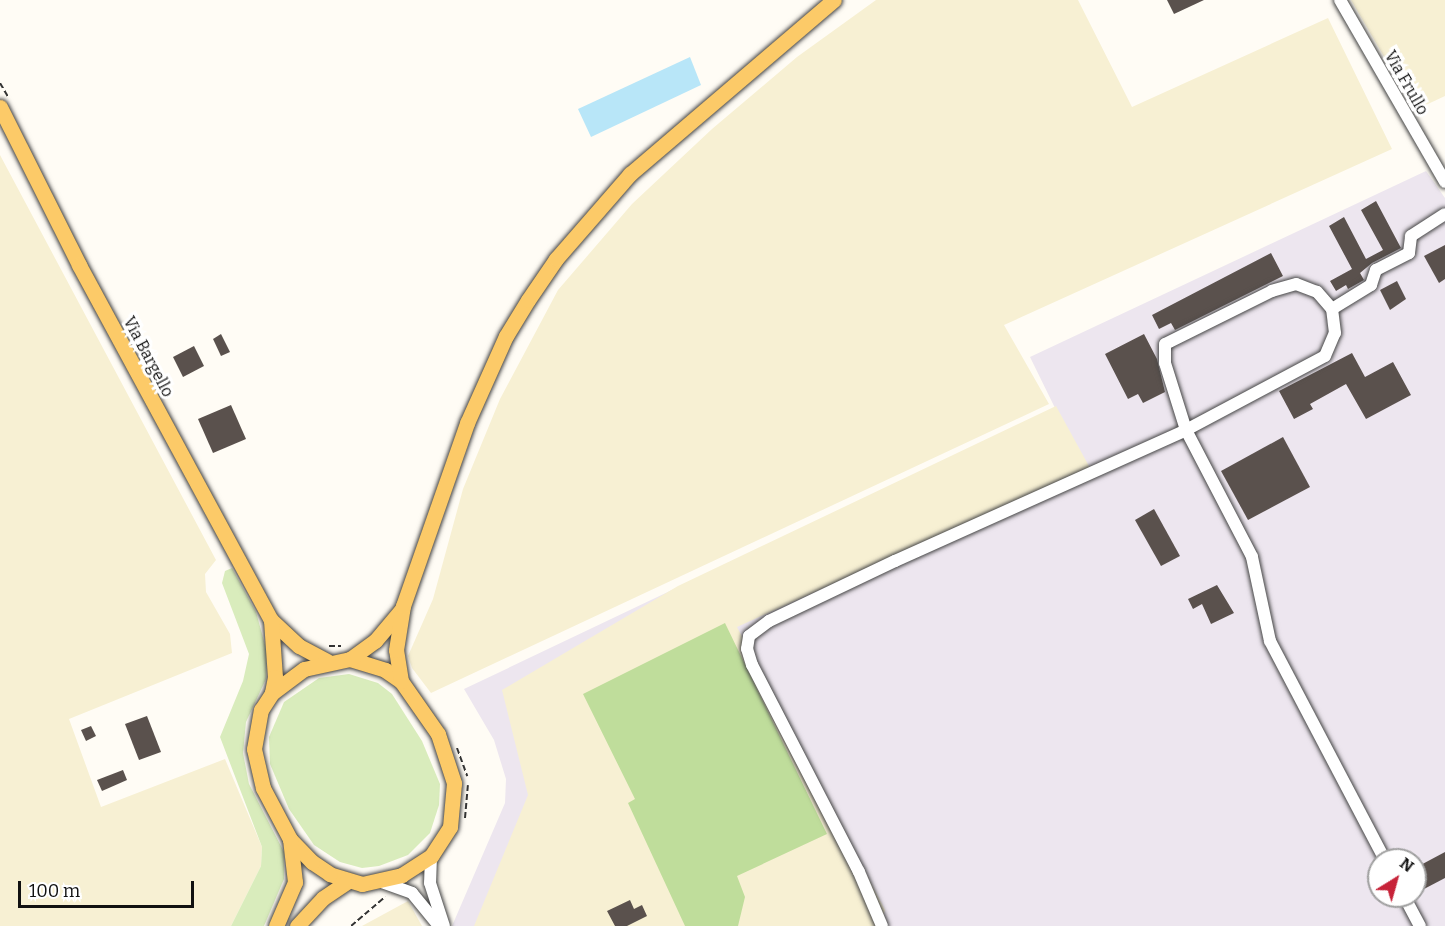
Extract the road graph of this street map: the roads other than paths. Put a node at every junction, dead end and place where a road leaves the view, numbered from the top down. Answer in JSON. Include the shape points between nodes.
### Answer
{"nodes":[{"id":1,"x":834,"y":0,"type":"edge"},
{"id":2,"x":1340,"y":0,"type":"edge"},
{"id":3,"x":5,"y":104,"type":"edge"},
{"id":4,"x":1445,"y":182,"type":"edge"},
{"id":5,"x":1445,"y":214,"type":"edge"},
{"id":6,"x":1332,"y":309,"type":"junction"},
{"id":7,"x":1186,"y":430,"type":"junction"},
{"id":8,"x":404,"y":606,"type":"junction"},
{"id":9,"x":271,"y":620,"type":"junction"},
{"id":10,"x":350,"y":652,"type":"junction"},
{"id":11,"x":327,"y":654,"type":"junction"},
{"id":12,"x":401,"y":681,"type":"junction"},
{"id":13,"x":272,"y":693,"type":"junction"},
{"id":14,"x":290,"y":839,"type":"junction"},
{"id":15,"x":1379,"y":848,"type":"edge"},
{"id":16,"x":431,"y":856,"type":"junction"},
{"id":17,"x":348,"y":881,"type":"junction"},
{"id":18,"x":382,"y":882,"type":"junction"},
{"id":19,"x":1410,"y":908,"type":"edge"},
{"id":20,"x":276,"y":926,"type":"edge"},
{"id":21,"x":297,"y":926,"type":"edge"},
{"id":22,"x":439,"y":926,"type":"edge"},
{"id":23,"x":444,"y":926,"type":"edge"},
{"id":24,"x":882,"y":926,"type":"edge"},
{"id":25,"x":1420,"y":926,"type":"edge"}],
"edges":[{"from":1,"to":8,"type":"main road","via":[[630,174],[556,259],[506,336],[484,382]]},
{"from":2,"to":4,"type":"street","name":"Via Frullo"},
{"from":3,"to":9,"type":"main road","name":"Via Bargello","via":[[78,265]]},
{"from":5,"to":6,"type":"street","via":[[1411,236],[1409,253],[1376,270],[1371,285]]},
{"from":6,"to":7,"type":"street","via":[[1335,333],[1325,356]]},
{"from":6,"to":7,"type":"street","via":[[1317,292],[1296,284],[1272,291],[1165,344],[1165,363]]},
{"from":7,"to":15,"type":"street","via":[[1252,557],[1270,641]]},
{"from":7,"to":24,"type":"street","via":[[884,566],[769,621],[749,636],[747,650],[752,665],[860,872]]},
{"from":8,"to":10,"type":"main road","via":[[375,641]]},
{"from":8,"to":12,"type":"main road","via":[[396,650]]},
{"from":9,"to":11,"type":"main road","name":"Via Bargello","via":[[299,646]]},
{"from":9,"to":13,"type":"main road","name":"Via Bargello","via":[[275,677]]},
{"from":10,"to":11,"type":"main road"},
{"from":10,"to":12,"type":"main road"},
{"from":11,"to":13,"type":"main road"},
{"from":12,"to":16,"type":"main road","via":[[438,734],[454,783],[455,807],[450,827]]},
{"from":13,"to":14,"type":"main road","via":[[261,710],[254,735],[256,767]]},
{"from":14,"to":17,"type":"main road","via":[[312,862]]},
{"from":14,"to":20,"type":"main road","via":[[295,882]]},
{"from":16,"to":18,"type":"main road","via":[[402,875]]},
{"from":16,"to":23,"type":"street","via":[[430,883]]},
{"from":17,"to":18,"type":"main road"},
{"from":17,"to":21,"type":"main road","via":[[323,898]]},
{"from":18,"to":22,"type":"street","via":[[412,893]]},
{"from":19,"to":25,"type":"street"}]}
